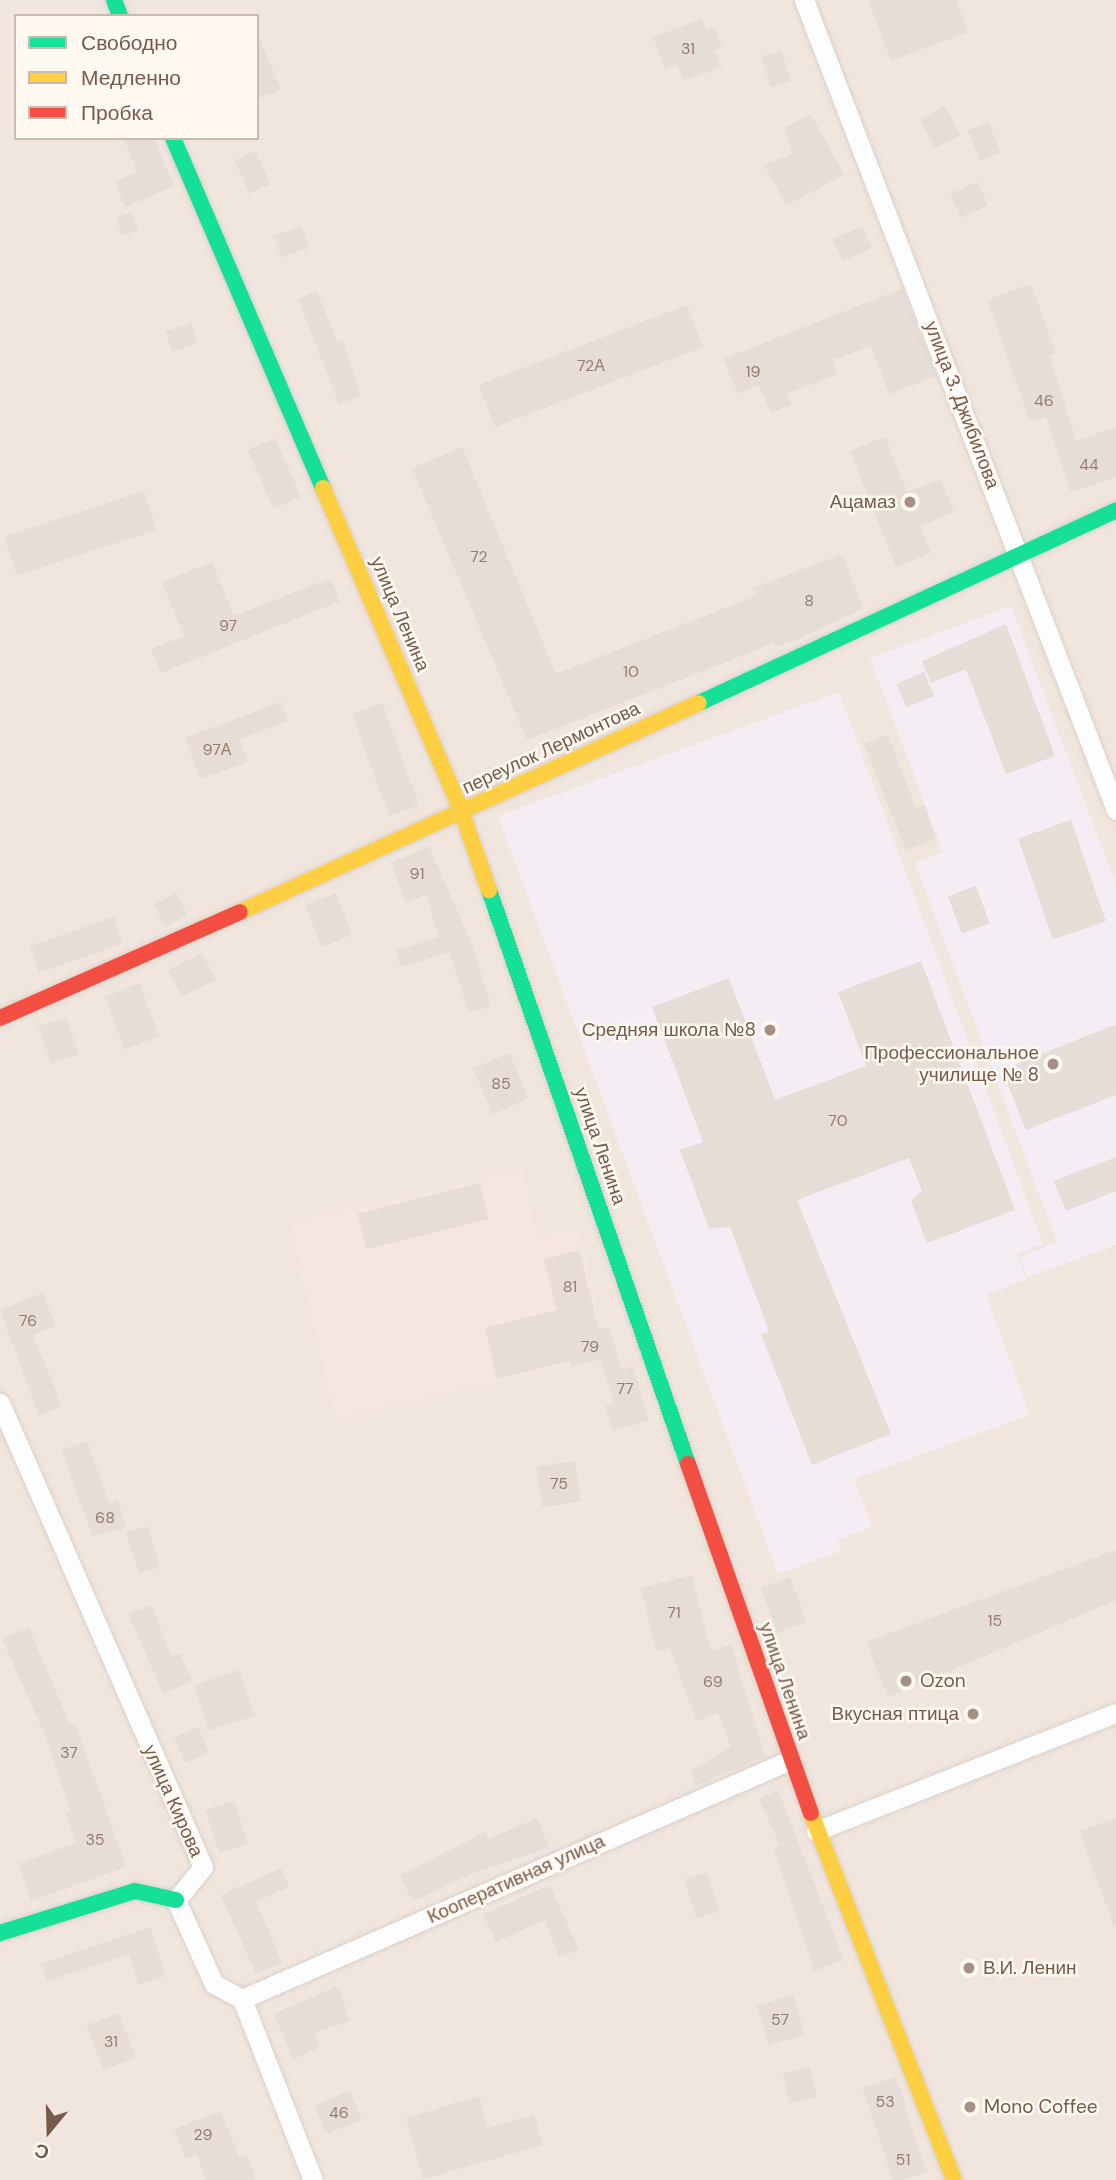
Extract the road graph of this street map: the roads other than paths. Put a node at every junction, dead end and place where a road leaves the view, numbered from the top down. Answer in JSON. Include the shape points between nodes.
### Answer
{"nodes":[{"id":1,"x":804,"y":0,"type":"edge"},
{"id":2,"x":174,"y":140,"type":"edge"},
{"id":3,"x":1116,"y":510,"type":"edge"},
{"id":4,"x":1019,"y":552,"type":"junction"},
{"id":5,"x":1116,"y":810,"type":"edge"},
{"id":6,"x":462,"y":813,"type":"junction"},
{"id":7,"x":0,"y":1018,"type":"edge"},
{"id":8,"x":0,"y":1403,"type":"edge"},
{"id":9,"x":1116,"y":1713,"type":"edge"},
{"id":10,"x":790,"y":1760,"type":"junction"},
{"id":11,"x":816,"y":1831,"type":"junction"},
{"id":12,"x":176,"y":1900,"type":"junction"},
{"id":13,"x":0,"y":1933,"type":"edge"},
{"id":14,"x":242,"y":1999,"type":"junction"},
{"id":15,"x":313,"y":2180,"type":"edge"},
{"id":16,"x":954,"y":2180,"type":"edge"}],
"edges":[{"from":1,"to":4,"type":"street","name":"улица З. Джибилова"},
{"from":2,"to":6,"type":"street","name":"улица Ленина"},
{"from":3,"to":4,"type":"street","name":"переулок Лермонтова"},
{"from":4,"to":5,"type":"street","name":"улица З. Джибилова"},
{"from":4,"to":6,"type":"street","name":"переулок Лермонтова"},
{"from":6,"to":7,"type":"street","name":"переулок Лермонтова"},
{"from":6,"to":10,"type":"street","name":"улица Ленина"},
{"from":8,"to":12,"type":"street","name":"улица Кирова","via":[[203,1867]]},
{"from":9,"to":11,"type":"street"},
{"from":10,"to":11,"type":"street","name":"улица Ленина"},
{"from":10,"to":14,"type":"street","name":"Кооперативная улица"},
{"from":11,"to":16,"type":"street","name":"улица Ленина"},
{"from":12,"to":13,"type":"street","via":[[135,1891]]},
{"from":12,"to":14,"type":"street","via":[[214,1984]]},
{"from":14,"to":15,"type":"street"}]}
